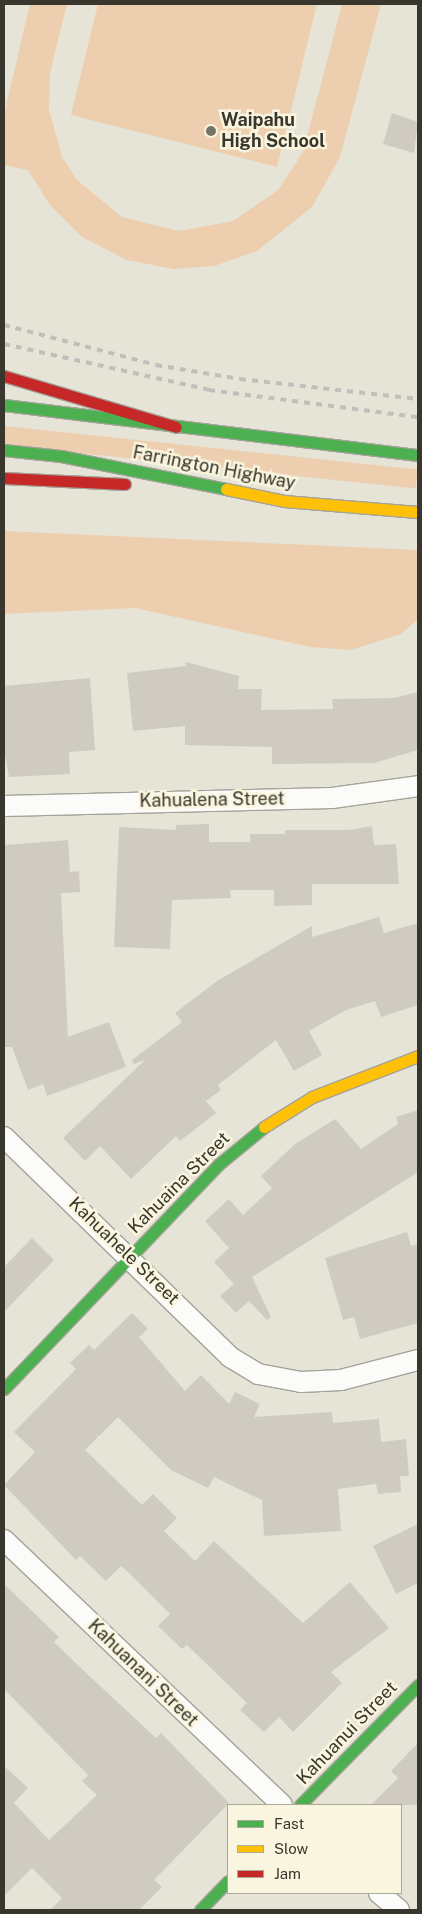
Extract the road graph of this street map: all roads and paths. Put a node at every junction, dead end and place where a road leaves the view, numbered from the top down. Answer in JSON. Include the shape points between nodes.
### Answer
{"nodes":[{"id":1,"x":4,"y":376,"type":"edge"},
{"id":2,"x":4,"y":404,"type":"edge"},
{"id":3,"x":176,"y":427,"type":"junction"},
{"id":4,"x":4,"y":450,"type":"edge"},
{"id":5,"x":418,"y":455,"type":"edge"},
{"id":6,"x":4,"y":478,"type":"edge"},
{"id":7,"x":284,"y":501,"type":"junction"},
{"id":8,"x":418,"y":512,"type":"edge"},
{"id":9,"x":418,"y":786,"type":"edge"},
{"id":10,"x":4,"y":806,"type":"edge"},
{"id":11,"x":418,"y":1056,"type":"edge"},
{"id":12,"x":4,"y":1137,"type":"edge"},
{"id":13,"x":131,"y":1256,"type":"junction"},
{"id":14,"x":418,"y":1360,"type":"edge"},
{"id":15,"x":4,"y":1389,"type":"edge"},
{"id":16,"x":4,"y":1540,"type":"edge"},
{"id":17,"x":418,"y":1685,"type":"edge"},
{"id":18,"x":281,"y":1804,"type":"edge"},
{"id":19,"x":301,"y":1804,"type":"edge"},
{"id":20,"x":227,"y":1881,"type":"edge"},
{"id":21,"x":380,"y":1894,"type":"edge"},
{"id":22,"x":200,"y":1910,"type":"edge"},
{"id":23,"x":399,"y":1910,"type":"edge"}],
"edges":[{"from":1,"to":3,"type":"main road"},
{"from":2,"to":3,"type":"main road","name":"Farrington Highway"},
{"from":3,"to":5,"type":"main road","name":"Farrington Highway"},
{"from":4,"to":7,"type":"main road","name":"Farrington Highway","via":[[60,456]]},
{"from":6,"to":7,"type":"main road","via":[[94,481]]},
{"from":7,"to":8,"type":"main road","name":"Farrington Highway"},
{"from":9,"to":10,"type":"street","name":"Kahualena Street","via":[[332,798]]},
{"from":11,"to":13,"type":"main road","name":"Kahuaina Street","via":[[312,1097],[260,1129],[219,1164]]},
{"from":12,"to":13,"type":"street","name":"Kahuahele Street"},
{"from":13,"to":14,"type":"street","name":"Kahuahele Street","via":[[230,1357],[258,1374],[301,1382],[341,1380]]},
{"from":13,"to":15,"type":"main road","name":"Kahuaina Street"},
{"from":16,"to":18,"type":"street","name":"Kahuanani Street"},
{"from":17,"to":19,"type":"main road","name":"Kahuanui Street"},
{"from":20,"to":22,"type":"main road"},
{"from":21,"to":23,"type":"street"}]}
